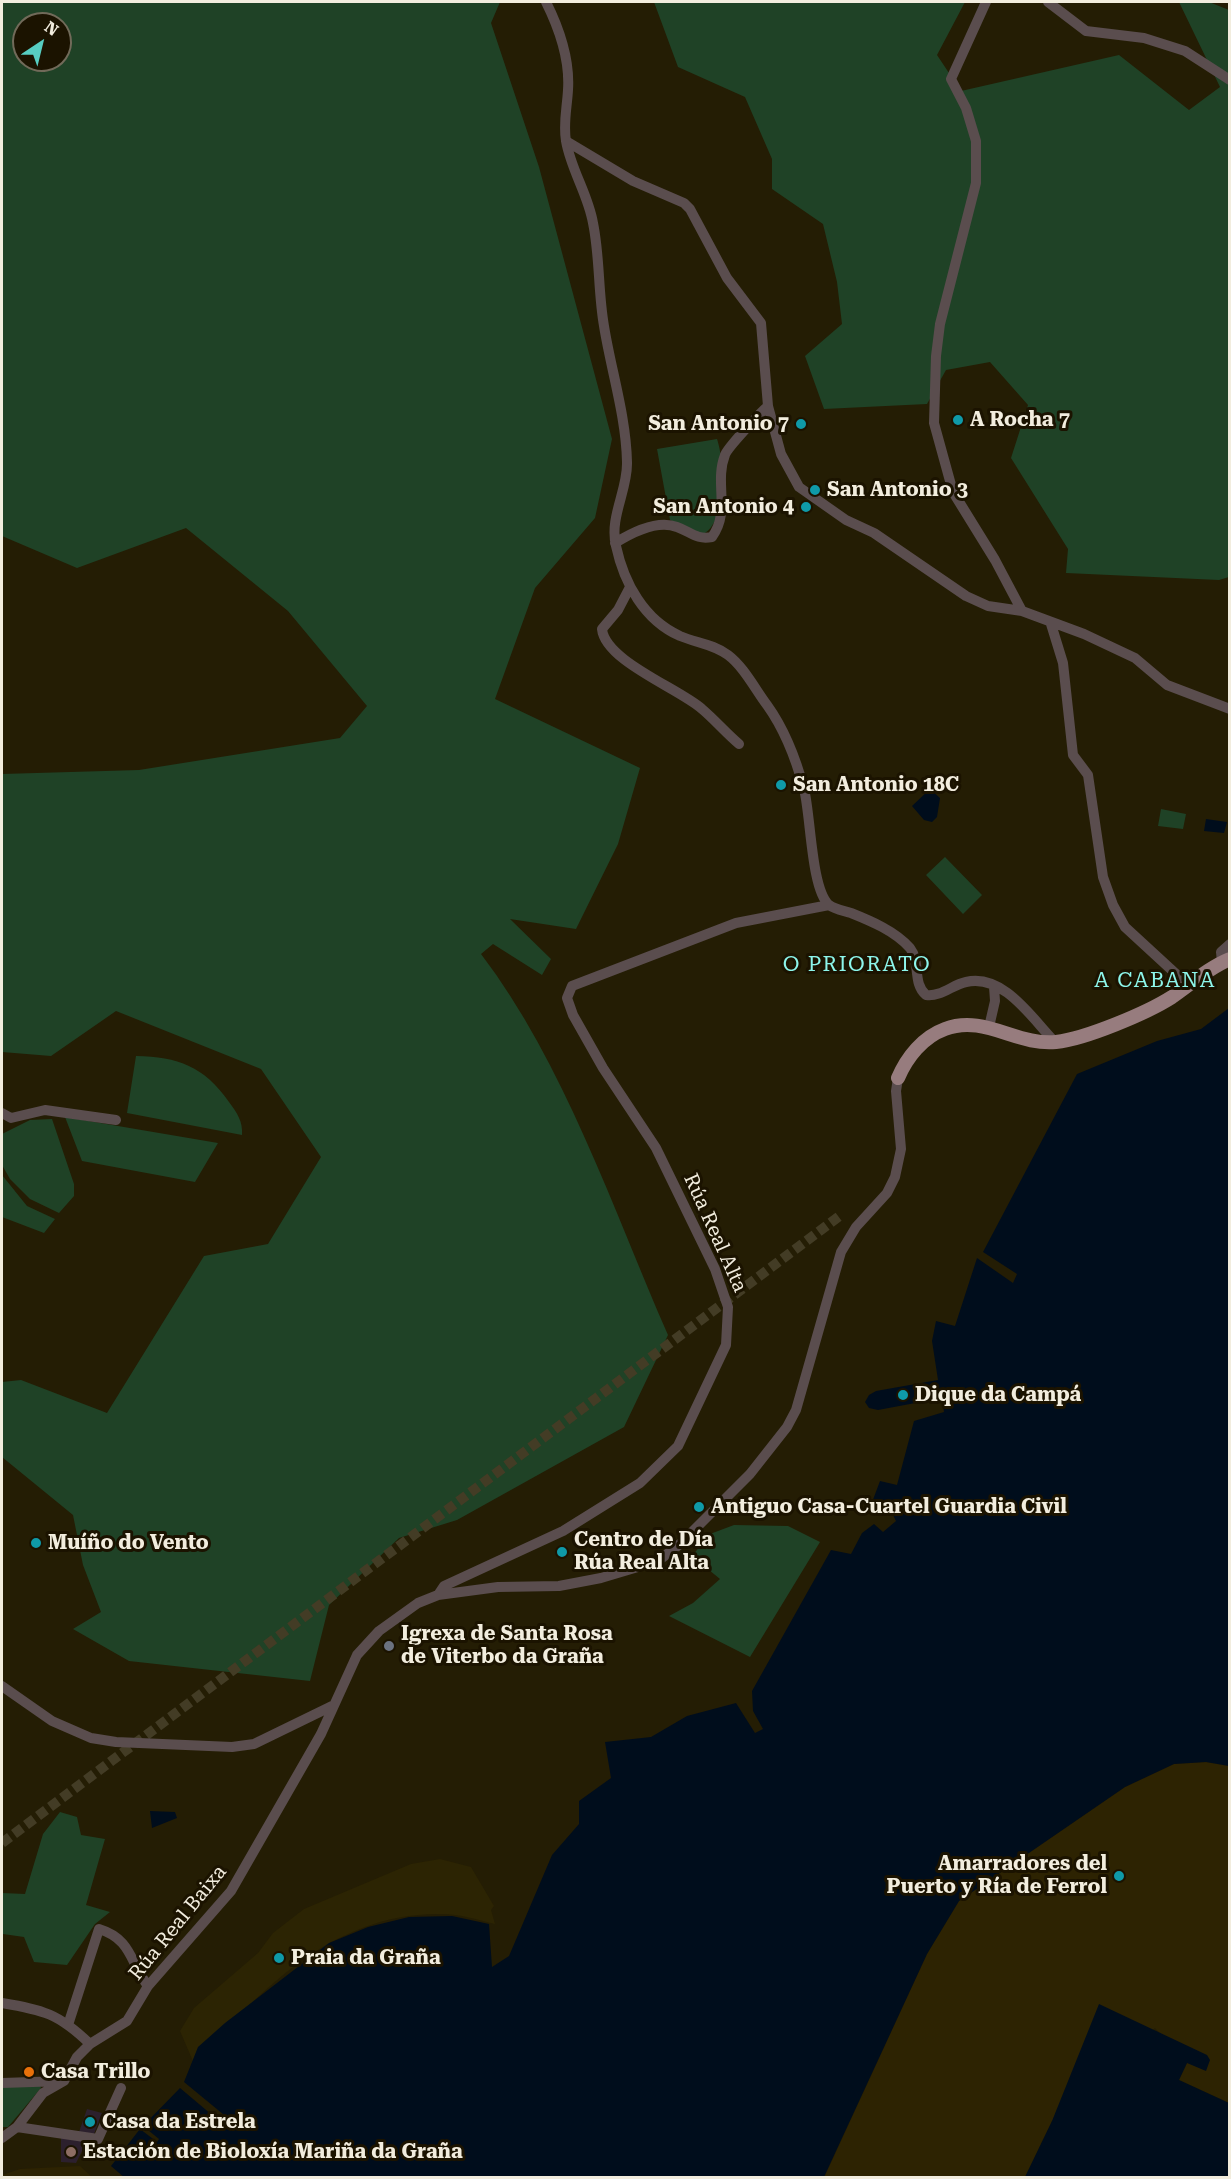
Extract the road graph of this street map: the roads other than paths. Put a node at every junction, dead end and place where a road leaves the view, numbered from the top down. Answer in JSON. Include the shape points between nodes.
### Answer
{"nodes":[{"id":1,"x":546,"y":2,"type":"edge"},
{"id":2,"x":986,"y":2,"type":"edge"},
{"id":3,"x":1048,"y":2,"type":"edge"},
{"id":4,"x":1229,"y":78,"type":"edge"},
{"id":5,"x":566,"y":141,"type":"junction"},
{"id":6,"x":768,"y":406,"type":"junction"},
{"id":7,"x":615,"y":543,"type":"junction"},
{"id":8,"x":630,"y":587,"type":"junction"},
{"id":9,"x":1022,"y":611,"type":"junction"},
{"id":10,"x":1051,"y":624,"type":"junction"},
{"id":11,"x":1230,"y":709,"type":"edge"},
{"id":12,"x":739,"y":744,"type":"dead end"},
{"id":13,"x":829,"y":905,"type":"junction"},
{"id":14,"x":1230,"y":944,"type":"edge"},
{"id":15,"x":1226,"y":961,"type":"edge"},
{"id":16,"x":1188,"y":985,"type":"junction"},
{"id":17,"x":994,"y":987,"type":"junction"},
{"id":18,"x":989,"y":1027,"type":"junction"},
{"id":19,"x":1055,"y":1042,"type":"junction"},
{"id":20,"x":898,"y":1078,"type":"joint"},
{"id":21,"x":5,"y":1118,"type":"edge"},
{"id":22,"x":116,"y":1120,"type":"dead end"},
{"id":23,"x":438,"y":1595,"type":"junction"},
{"id":24,"x":2,"y":1686,"type":"edge"},
{"id":25,"x":332,"y":1706,"type":"junction"},
{"id":26,"x":148,"y":1986,"type":"junction"},
{"id":27,"x":2,"y":2003,"type":"edge"},
{"id":28,"x":68,"y":2025,"type":"junction"},
{"id":29,"x":90,"y":2044,"type":"junction"},
{"id":30,"x":64,"y":2081,"type":"junction"},
{"id":31,"x":2,"y":2083,"type":"edge"},
{"id":32,"x":121,"y":2088,"type":"dead end"},
{"id":33,"x":17,"y":2127,"type":"junction"},
{"id":34,"x":2,"y":2138,"type":"edge"}],
"edges":[{"from":1,"to":5,"type":"street","via":[[557,23],[566,64]]},
{"from":2,"to":9,"type":"street","via":[[951,79],[966,108],[976,141],[976,183],[940,324],[934,423],[953,492]]},
{"from":3,"to":4,"type":"street","via":[[1086,31],[1158,42],[1185,51]]},
{"from":5,"to":6,"type":"street","via":[[690,209],[727,278],[761,322]]},
{"from":5,"to":7,"type":"street","via":[[593,223],[599,297],[628,464],[615,519]]},
{"from":6,"to":7,"type":"street","via":[[725,454],[721,475],[722,518],[712,537],[695,538],[665,525],[637,530]]},
{"from":6,"to":9,"type":"street","via":[[791,476],[811,498],[874,533],[966,596],[988,606]]},
{"from":7,"to":8,"type":"street"},
{"from":8,"to":12,"type":"street","via":[[602,629],[605,638],[643,673],[701,707]]},
{"from":8,"to":13,"type":"street","via":[[650,615],[665,627],[709,645],[733,660],[779,722],[804,789],[817,884]]},
{"from":9,"to":10,"type":"street"},
{"from":10,"to":11,"type":"street","via":[[1084,634],[1135,658],[1167,685]]},
{"from":10,"to":16,"type":"street","via":[[1063,663],[1073,755],[1088,775],[1103,877],[1113,905],[1125,927]]},
{"from":13,"to":17,"type":"street","via":[[876,923],[909,947],[915,956],[918,983],[926,995],[938,995],[965,982],[980,981]]},
{"from":13,"to":23,"type":"street","name":"Rúa Real Alta","via":[[736,923],[572,986],[567,998],[573,1015],[656,1148],[715,1269],[728,1307],[726,1345],[678,1446],[640,1483],[563,1531],[444,1586]]},
{"from":14,"to":15,"type":"street","via":[[1221,952]]},
{"from":15,"to":16,"type":"main road"},
{"from":16,"to":19,"type":"main road","via":[[1154,1007],[1082,1036]]},
{"from":17,"to":18,"type":"street"},
{"from":17,"to":19,"type":"street","via":[[1021,1005]]},
{"from":18,"to":19,"type":"main road","via":[[1022,1039]]},
{"from":18,"to":20,"type":"main road","via":[[955,1026],[931,1036],[916,1049]]},
{"from":20,"to":23,"type":"street","via":[[901,1149],[895,1178],[840,1252],[796,1410],[756,1467],[681,1544],[648,1566],[559,1586],[498,1587]]},
{"from":21,"to":22,"type":"street","via":[[45,1110]]},
{"from":23,"to":25,"type":"street","name":"Rúa Real Alta","via":[[418,1603],[379,1631],[357,1654]]},
{"from":24,"to":25,"type":"street","via":[[52,1721],[91,1738],[116,1742],[232,1747],[254,1744]]},
{"from":25,"to":26,"type":"street","name":"Rúa Real Baixa","via":[[321,1734],[231,1890]]},
{"from":26,"to":28,"type":"street","via":[[140,1967],[116,1934],[99,1929]]},
{"from":26,"to":29,"type":"street","name":"Rúa Real Baixa","via":[[128,2021]]},
{"from":27,"to":28,"type":"street","via":[[43,2010]]},
{"from":28,"to":29,"type":"street"},
{"from":29,"to":30,"type":"street","name":"Rúa Real Baixa","via":[[77,2057]]},
{"from":30,"to":31,"type":"street"},
{"from":30,"to":33,"type":"street","via":[[43,2093]]},
{"from":32,"to":33,"type":"street","via":[[98,2139]]},
{"from":33,"to":34,"type":"street"}]}
